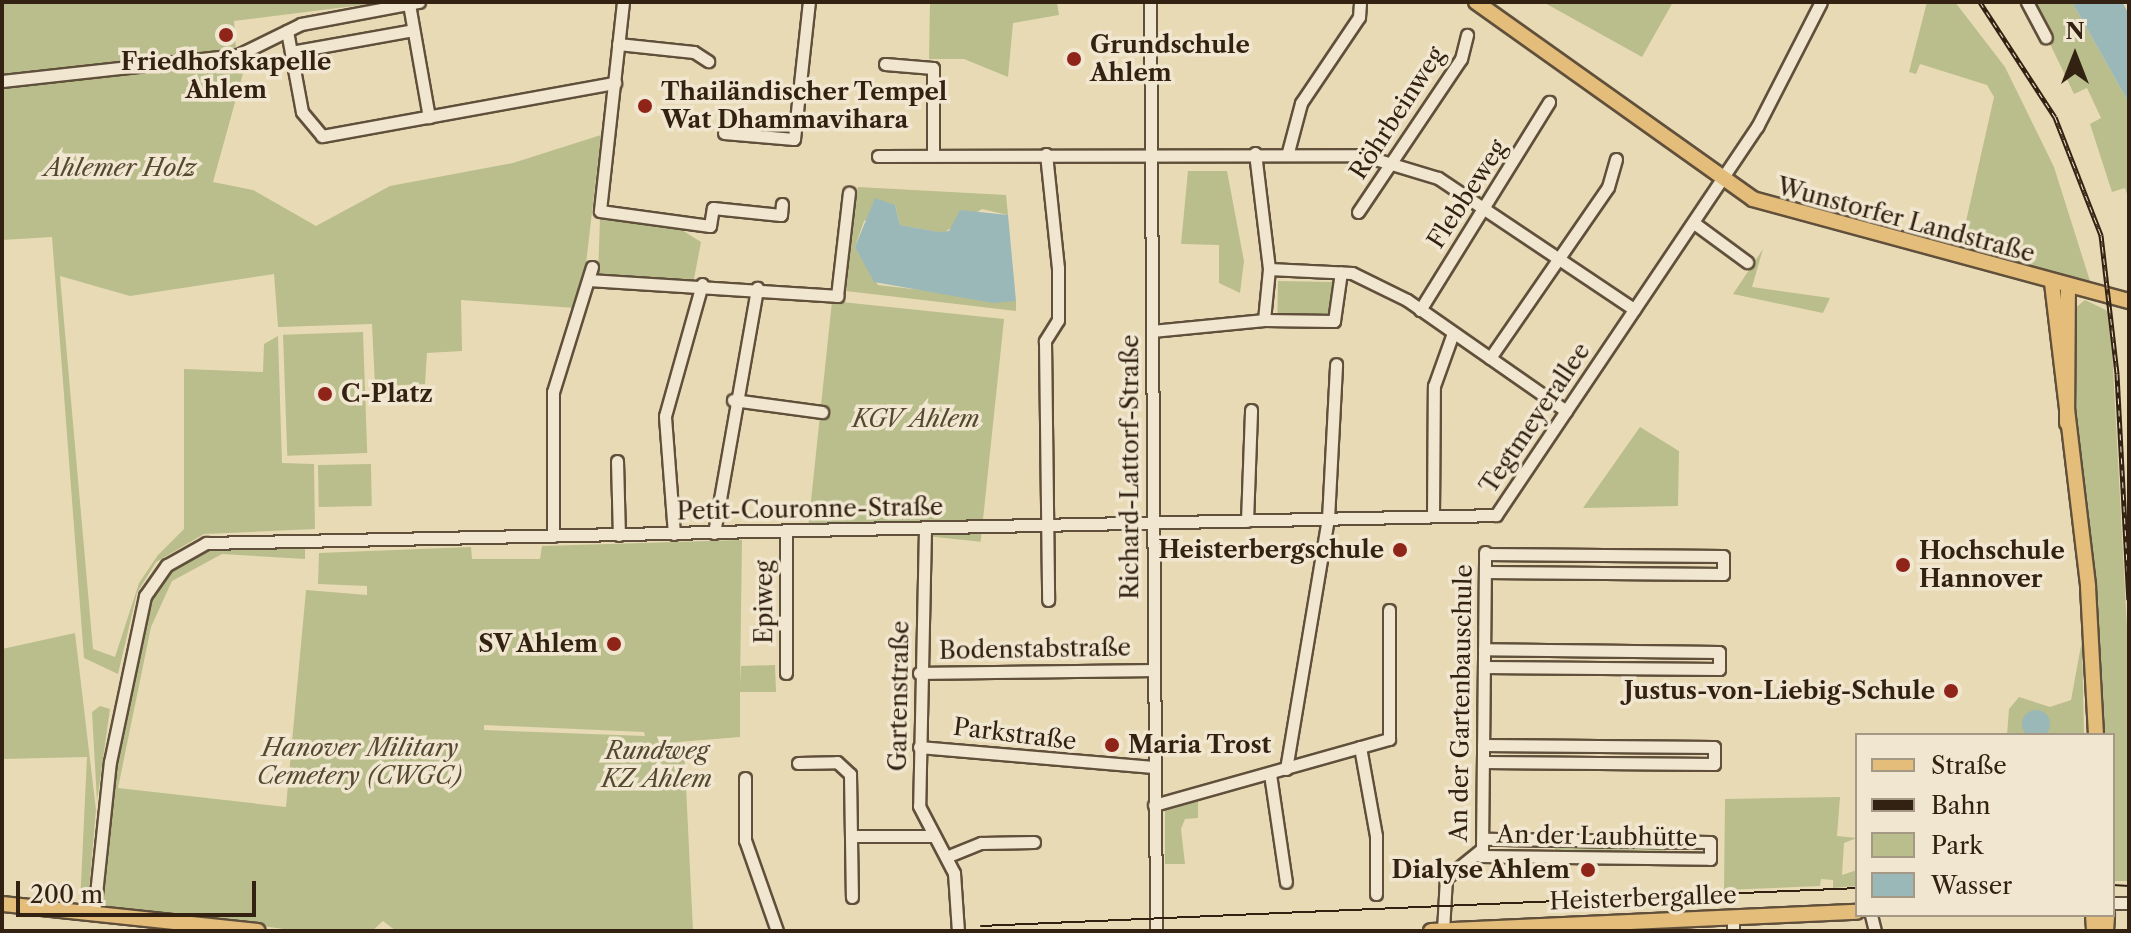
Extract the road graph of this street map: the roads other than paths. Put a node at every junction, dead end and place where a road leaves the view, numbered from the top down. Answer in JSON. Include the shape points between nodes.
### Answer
{"nodes":[{"id":1,"x":623,"y":2,"type":"edge"},
{"id":2,"x":809,"y":2,"type":"edge"},
{"id":3,"x":1150,"y":2,"type":"edge"},
{"id":4,"x":1360,"y":2,"type":"edge"},
{"id":5,"x":1476,"y":2,"type":"edge"},
{"id":6,"x":1821,"y":2,"type":"edge"},
{"id":7,"x":2027,"y":2,"type":"edge"},
{"id":8,"x":414,"y":3,"type":"edge"},
{"id":9,"x":413,"y":30,"type":"junction"},
{"id":10,"x":287,"y":31,"type":"junction"},
{"id":11,"x":1467,"y":35,"type":"dead end"},
{"id":12,"x":2046,"y":37,"type":"dead end"},
{"id":13,"x":618,"y":44,"type":"junction"},
{"id":14,"x":291,"y":52,"type":"junction"},
{"id":15,"x":708,"y":61,"type":"dead end"},
{"id":16,"x":885,"y":64,"type":"dead end"},
{"id":17,"x":2,"y":81,"type":"edge"},
{"id":18,"x":615,"y":83,"type":"junction"},
{"id":19,"x":1549,"y":102,"type":"dead end"},
{"id":20,"x":429,"y":117,"type":"junction"},
{"id":21,"x":724,"y":133,"type":"dead end"},
{"id":22,"x":1288,"y":152,"type":"junction"},
{"id":23,"x":1151,"y":153,"type":"junction"},
{"id":24,"x":1255,"y":153,"type":"junction"},
{"id":25,"x":1046,"y":154,"type":"junction"},
{"id":26,"x":933,"y":155,"type":"junction"},
{"id":27,"x":878,"y":156,"type":"dead end"},
{"id":28,"x":1616,"y":159,"type":"dead end"},
{"id":29,"x":1392,"y":161,"type":"junction"},
{"id":30,"x":1722,"y":180,"type":"junction"},
{"id":31,"x":849,"y":193,"type":"dead end"},
{"id":32,"x":782,"y":204,"type":"dead end"},
{"id":33,"x":1484,"y":207,"type":"junction"},
{"id":34,"x":1358,"y":212,"type":"dead end"},
{"id":35,"x":1694,"y":223,"type":"junction"},
{"id":36,"x":1559,"y":258,"type":"junction"},
{"id":37,"x":1747,"y":262,"type":"dead end"},
{"id":38,"x":1269,"y":269,"type":"junction"},
{"id":39,"x":1341,"y":272,"type":"junction"},
{"id":40,"x":2052,"y":283,"type":"junction"},
{"id":41,"x":702,"y":284,"type":"junction"},
{"id":42,"x":2068,"y":287,"type":"junction"},
{"id":43,"x":757,"y":288,"type":"junction"},
{"id":44,"x":2129,"y":301,"type":"edge"},
{"id":45,"x":1634,"y":309,"type":"junction"},
{"id":46,"x":1420,"y":310,"type":"junction"},
{"id":47,"x":1264,"y":320,"type":"junction"},
{"id":48,"x":1152,"y":331,"type":"junction"},
{"id":49,"x":1453,"y":333,"type":"junction"},
{"id":50,"x":1490,"y":358,"type":"junction"},
{"id":51,"x":1336,"y":364,"type":"dead end"},
{"id":52,"x":733,"y":400,"type":"junction"},
{"id":53,"x":1251,"y":410,"type":"dead end"},
{"id":54,"x":1566,"y":411,"type":"junction"},
{"id":55,"x":822,"y":412,"type":"dead end"},
{"id":56,"x":2066,"y":431,"type":"junction"},
{"id":57,"x":617,"y":461,"type":"dead end"},
{"id":58,"x":1433,"y":516,"type":"junction"},
{"id":59,"x":1328,"y":519,"type":"junction"},
{"id":60,"x":1247,"y":521,"type":"junction"},
{"id":61,"x":1152,"y":523,"type":"junction"},
{"id":62,"x":1046,"y":526,"type":"junction"},
{"id":63,"x":925,"y":529,"type":"junction"},
{"id":64,"x":786,"y":532,"type":"junction"},
{"id":65,"x":714,"y":533,"type":"junction"},
{"id":66,"x":674,"y":534,"type":"junction"},
{"id":67,"x":619,"y":535,"type":"junction"},
{"id":68,"x":553,"y":536,"type":"junction"},
{"id":69,"x":1554,"y":555,"type":"junction"},
{"id":70,"x":1672,"y":556,"type":"junction"},
{"id":71,"x":1485,"y":572,"type":"junction"},
{"id":72,"x":1554,"y":573,"type":"junction"},
{"id":73,"x":1671,"y":574,"type":"junction"},
{"id":74,"x":1048,"y":600,"type":"dead end"},
{"id":75,"x":1389,"y":610,"type":"dead end"},
{"id":76,"x":1484,"y":649,"type":"junction"},
{"id":77,"x":1551,"y":649,"type":"junction"},
{"id":78,"x":1670,"y":651,"type":"junction"},
{"id":79,"x":1484,"y":667,"type":"junction"},
{"id":80,"x":1551,"y":667,"type":"junction"},
{"id":81,"x":1670,"y":669,"type":"junction"},
{"id":82,"x":1152,"y":670,"type":"junction"},
{"id":83,"x":786,"y":673,"type":"dead end"},
{"id":84,"x":919,"y":673,"type":"junction"},
{"id":85,"x":2096,"y":733,"type":"edge"},
{"id":86,"x":1483,"y":745,"type":"junction"},
{"id":87,"x":1550,"y":745,"type":"junction"},
{"id":88,"x":1669,"y":746,"type":"junction"},
{"id":89,"x":919,"y":747,"type":"junction"},
{"id":90,"x":1360,"y":747,"type":"junction"},
{"id":91,"x":1483,"y":762,"type":"junction"},
{"id":92,"x":798,"y":763,"type":"dead end"},
{"id":93,"x":1549,"y":763,"type":"junction"},
{"id":94,"x":1669,"y":764,"type":"junction"},
{"id":95,"x":1153,"y":767,"type":"junction"},
{"id":96,"x":1286,"y":769,"type":"junction"},
{"id":97,"x":1270,"y":774,"type":"junction"},
{"id":98,"x":745,"y":778,"type":"dead end"},
{"id":99,"x":1154,"y":805,"type":"junction"},
{"id":100,"x":852,"y":836,"type":"junction"},
{"id":101,"x":933,"y":836,"type":"junction"},
{"id":102,"x":1483,"y":839,"type":"junction"},
{"id":103,"x":1550,"y":840,"type":"junction"},
{"id":104,"x":1668,"y":841,"type":"junction"},
{"id":105,"x":1034,"y":842,"type":"dead end"},
{"id":106,"x":1480,"y":856,"type":"junction"},
{"id":107,"x":946,"y":857,"type":"junction"},
{"id":108,"x":1550,"y":857,"type":"junction"},
{"id":109,"x":1668,"y":858,"type":"junction"},
{"id":110,"x":1286,"y":882,"type":"dead end"},
{"id":111,"x":1376,"y":894,"type":"dead end"},
{"id":112,"x":852,"y":897,"type":"dead end"},
{"id":113,"x":2,"y":904,"type":"edge"},
{"id":114,"x":1855,"y":912,"type":"edge"},
{"id":115,"x":94,"y":913,"type":"junction"},
{"id":116,"x":1733,"y":924,"type":"edge"},
{"id":117,"x":186,"y":927,"type":"edge"},
{"id":118,"x":240,"y":929,"type":"edge"},
{"id":119,"x":258,"y":931,"type":"edge"},
{"id":120,"x":777,"y":931,"type":"edge"},
{"id":121,"x":958,"y":931,"type":"edge"},
{"id":122,"x":1156,"y":931,"type":"edge"},
{"id":123,"x":1431,"y":931,"type":"edge"},
{"id":124,"x":1443,"y":931,"type":"edge"}],
"edges":[{"from":1,"to":13,"type":"street"},
{"from":2,"to":21,"type":"street","via":[[794,139]]},
{"from":3,"to":23,"type":"street","name":"Richard-Lattorf-Straße"},
{"from":4,"to":22,"type":"street","via":[[1359,17],[1301,103]]},
{"from":5,"to":30,"type":"main road","name":"Wunstorfer Landstraße"},
{"from":6,"to":30,"type":"street","name":"Tegtmeyerallee"},
{"from":7,"to":12,"type":"street"},
{"from":8,"to":9,"type":"street"},
{"from":8,"to":10,"type":"street"},
{"from":9,"to":14,"type":"street"},
{"from":9,"to":20,"type":"street"},
{"from":10,"to":14,"type":"street"},
{"from":10,"to":17,"type":"street","via":[[238,55]]},
{"from":11,"to":29,"type":"street","name":"Röhrbeinweg","via":[[1461,59]]},
{"from":13,"to":15,"type":"street","via":[[694,52]]},
{"from":13,"to":18,"type":"street"},
{"from":14,"to":20,"type":"street","via":[[311,131],[322,136]]},
{"from":16,"to":26,"type":"street","via":[[933,68]]},
{"from":18,"to":20,"type":"street"},
{"from":18,"to":32,"type":"street","via":[[605,216],[710,226],[713,208],[781,215]]},
{"from":19,"to":33,"type":"street","name":"Flebbeweg"},
{"from":22,"to":24,"type":"street"},
{"from":22,"to":29,"type":"street"},
{"from":23,"to":24,"type":"street"},
{"from":23,"to":25,"type":"street"},
{"from":23,"to":48,"type":"street","name":"Richard-Lattorf-Straße"},
{"from":24,"to":38,"type":"street"},
{"from":25,"to":26,"type":"street"},
{"from":25,"to":62,"type":"street","via":[[1058,320],[1045,341]]},
{"from":26,"to":27,"type":"street"},
{"from":28,"to":36,"type":"street","via":[[1608,187]]},
{"from":29,"to":33,"type":"street"},
{"from":29,"to":34,"type":"street","name":"Röhrbeinweg"},
{"from":30,"to":35,"type":"street","name":"Tegtmeyerallee"},
{"from":30,"to":40,"type":"main road","name":"Wunstorfer Landstraße","via":[[1774,208]]},
{"from":31,"to":43,"type":"street","via":[[837,296]]},
{"from":33,"to":36,"type":"street"},
{"from":33,"to":46,"type":"street","name":"Flebbeweg"},
{"from":35,"to":37,"type":"street"},
{"from":35,"to":45,"type":"street","name":"Tegtmeyerallee"},
{"from":36,"to":45,"type":"street"},
{"from":36,"to":50,"type":"street"},
{"from":38,"to":39,"type":"street"},
{"from":38,"to":47,"type":"street"},
{"from":39,"to":46,"type":"street","via":[[1369,279]]},
{"from":39,"to":47,"type":"street","via":[[1334,321]]},
{"from":40,"to":42,"type":"main road","name":"Wunstorfer Landstraße"},
{"from":40,"to":56,"type":"main road"},
{"from":41,"to":43,"type":"street"},
{"from":41,"to":66,"type":"street","via":[[665,416]]},
{"from":41,"to":68,"type":"street","via":[[591,274],[553,392]]},
{"from":42,"to":44,"type":"main road","name":"Wunstorfer Landstraße"},
{"from":42,"to":56,"type":"main road","via":[[2073,361]]},
{"from":43,"to":52,"type":"street"},
{"from":45,"to":54,"type":"street","name":"Tegtmeyerallee"},
{"from":46,"to":49,"type":"street"},
{"from":47,"to":48,"type":"street"},
{"from":48,"to":61,"type":"street","name":"Richard-Lattorf-Straße"},
{"from":49,"to":50,"type":"street"},
{"from":49,"to":58,"type":"street","via":[[1434,386]]},
{"from":50,"to":54,"type":"street"},
{"from":51,"to":59,"type":"street"},
{"from":52,"to":55,"type":"street"},
{"from":52,"to":65,"type":"street"},
{"from":53,"to":60,"type":"street"},
{"from":54,"to":58,"type":"street","name":"Tegtmeyerallee","via":[[1496,515]]},
{"from":56,"to":85,"type":"main road","via":[[2088,587]]},
{"from":57,"to":67,"type":"street"},
{"from":58,"to":59,"type":"street","name":"Tegtmeyerallee"},
{"from":59,"to":60,"type":"street","name":"Tegtmeyerallee"},
{"from":59,"to":96,"type":"street"},
{"from":60,"to":61,"type":"street","name":"Tegtmeyerallee"},
{"from":61,"to":62,"type":"street","name":"Petit-Couronne-Straße"},
{"from":61,"to":82,"type":"street","name":"Richard-Lattorf-Straße"},
{"from":62,"to":63,"type":"street","name":"Petit-Couronne-Straße"},
{"from":62,"to":74,"type":"street"},
{"from":63,"to":64,"type":"street","name":"Petit-Couronne-Straße"},
{"from":63,"to":84,"type":"street","name":"Gartenstraße"},
{"from":64,"to":65,"type":"street","name":"Petit-Couronne-Straße"},
{"from":64,"to":83,"type":"street","name":"Epiweg"},
{"from":65,"to":66,"type":"street","name":"Petit-Couronne-Straße"},
{"from":66,"to":67,"type":"street","name":"Petit-Couronne-Straße"},
{"from":67,"to":68,"type":"street","name":"Petit-Couronne-Straße"},
{"from":68,"to":115,"type":"street","name":"Petit-Couronne-Straße","via":[[219,541],[188,550],[160,571],[145,596],[114,742]]},
{"from":69,"to":70,"type":"street"},
{"from":69,"to":71,"type":"street","name":"An der Gartenbauschule","via":[[1485,553]]},
{"from":69,"to":72,"type":"street"},
{"from":70,"to":73,"type":"street"},
{"from":70,"to":73,"type":"street","via":[[1723,556],[1723,574]]},
{"from":71,"to":72,"type":"street"},
{"from":71,"to":76,"type":"street","name":"An der Gartenbauschule"},
{"from":72,"to":73,"type":"street"},
{"from":75,"to":90,"type":"street","via":[[1389,739]]},
{"from":76,"to":77,"type":"street"},
{"from":76,"to":79,"type":"street","name":"An der Gartenbauschule"},
{"from":77,"to":78,"type":"street"},
{"from":77,"to":80,"type":"street"},
{"from":78,"to":81,"type":"street"},
{"from":78,"to":81,"type":"street","via":[[1719,652],[1719,669]]},
{"from":79,"to":80,"type":"street"},
{"from":79,"to":86,"type":"street","name":"An der Gartenbauschule"},
{"from":80,"to":81,"type":"street"},
{"from":82,"to":84,"type":"street","name":"Bodenstabstraße"},
{"from":82,"to":95,"type":"street","name":"Richard-Lattorf-Straße"},
{"from":84,"to":89,"type":"street","name":"Gartenstraße"},
{"from":86,"to":87,"type":"street"},
{"from":86,"to":91,"type":"street","name":"An der Gartenbauschule"},
{"from":87,"to":88,"type":"street"},
{"from":87,"to":93,"type":"street"},
{"from":88,"to":94,"type":"street"},
{"from":88,"to":94,"type":"street","via":[[1714,747],[1714,764]]},
{"from":89,"to":95,"type":"street","name":"Parkstraße"},
{"from":89,"to":101,"type":"street","name":"Gartenstraße","via":[[919,806]]},
{"from":90,"to":96,"type":"street"},
{"from":90,"to":111,"type":"street","via":[[1376,836]]},
{"from":91,"to":93,"type":"street"},
{"from":91,"to":102,"type":"street","name":"An der Gartenbauschule"},
{"from":92,"to":100,"type":"street","via":[[837,762],[850,774]]},
{"from":93,"to":94,"type":"street"},
{"from":95,"to":99,"type":"street","name":"Richard-Lattorf-Straße"},
{"from":96,"to":97,"type":"street"},
{"from":97,"to":99,"type":"street"},
{"from":97,"to":110,"type":"street"},
{"from":98,"to":120,"type":"street","via":[[745,840]]},
{"from":99,"to":122,"type":"street","name":"Richard-Lattorf-Straße"},
{"from":100,"to":101,"type":"street"},
{"from":100,"to":112,"type":"street"},
{"from":101,"to":107,"type":"street","name":"Gartenstraße"},
{"from":102,"to":103,"type":"street","name":"An der Laubhütte"},
{"from":102,"to":106,"type":"street","name":"An der Gartenbauschule"},
{"from":103,"to":104,"type":"street","name":"An der Laubhütte"},
{"from":103,"to":108,"type":"street"},
{"from":104,"to":109,"type":"street"},
{"from":104,"to":109,"type":"street","name":"An der Laubhütte","via":[[1710,842],[1710,859]]},
{"from":105,"to":107,"type":"street","via":[[981,843]]},
{"from":106,"to":108,"type":"street","name":"An der Laubhütte"},
{"from":106,"to":124,"type":"street","name":"An der Gartenbauschule","via":[[1446,878]]},
{"from":107,"to":121,"type":"street","name":"Gartenstraße","via":[[958,890]]},
{"from":108,"to":109,"type":"street","name":"An der Laubhütte"},
{"from":113,"to":115,"type":"main road"},
{"from":114,"to":116,"type":"main road","name":"Heisterbergallee"},
{"from":115,"to":117,"type":"main road"},
{"from":116,"to":124,"type":"main road","name":"Heisterbergallee"},
{"from":117,"to":118,"type":"main road"},
{"from":118,"to":119,"type":"main road"},
{"from":123,"to":124,"type":"main road","name":"Heisterbergallee"}]}
